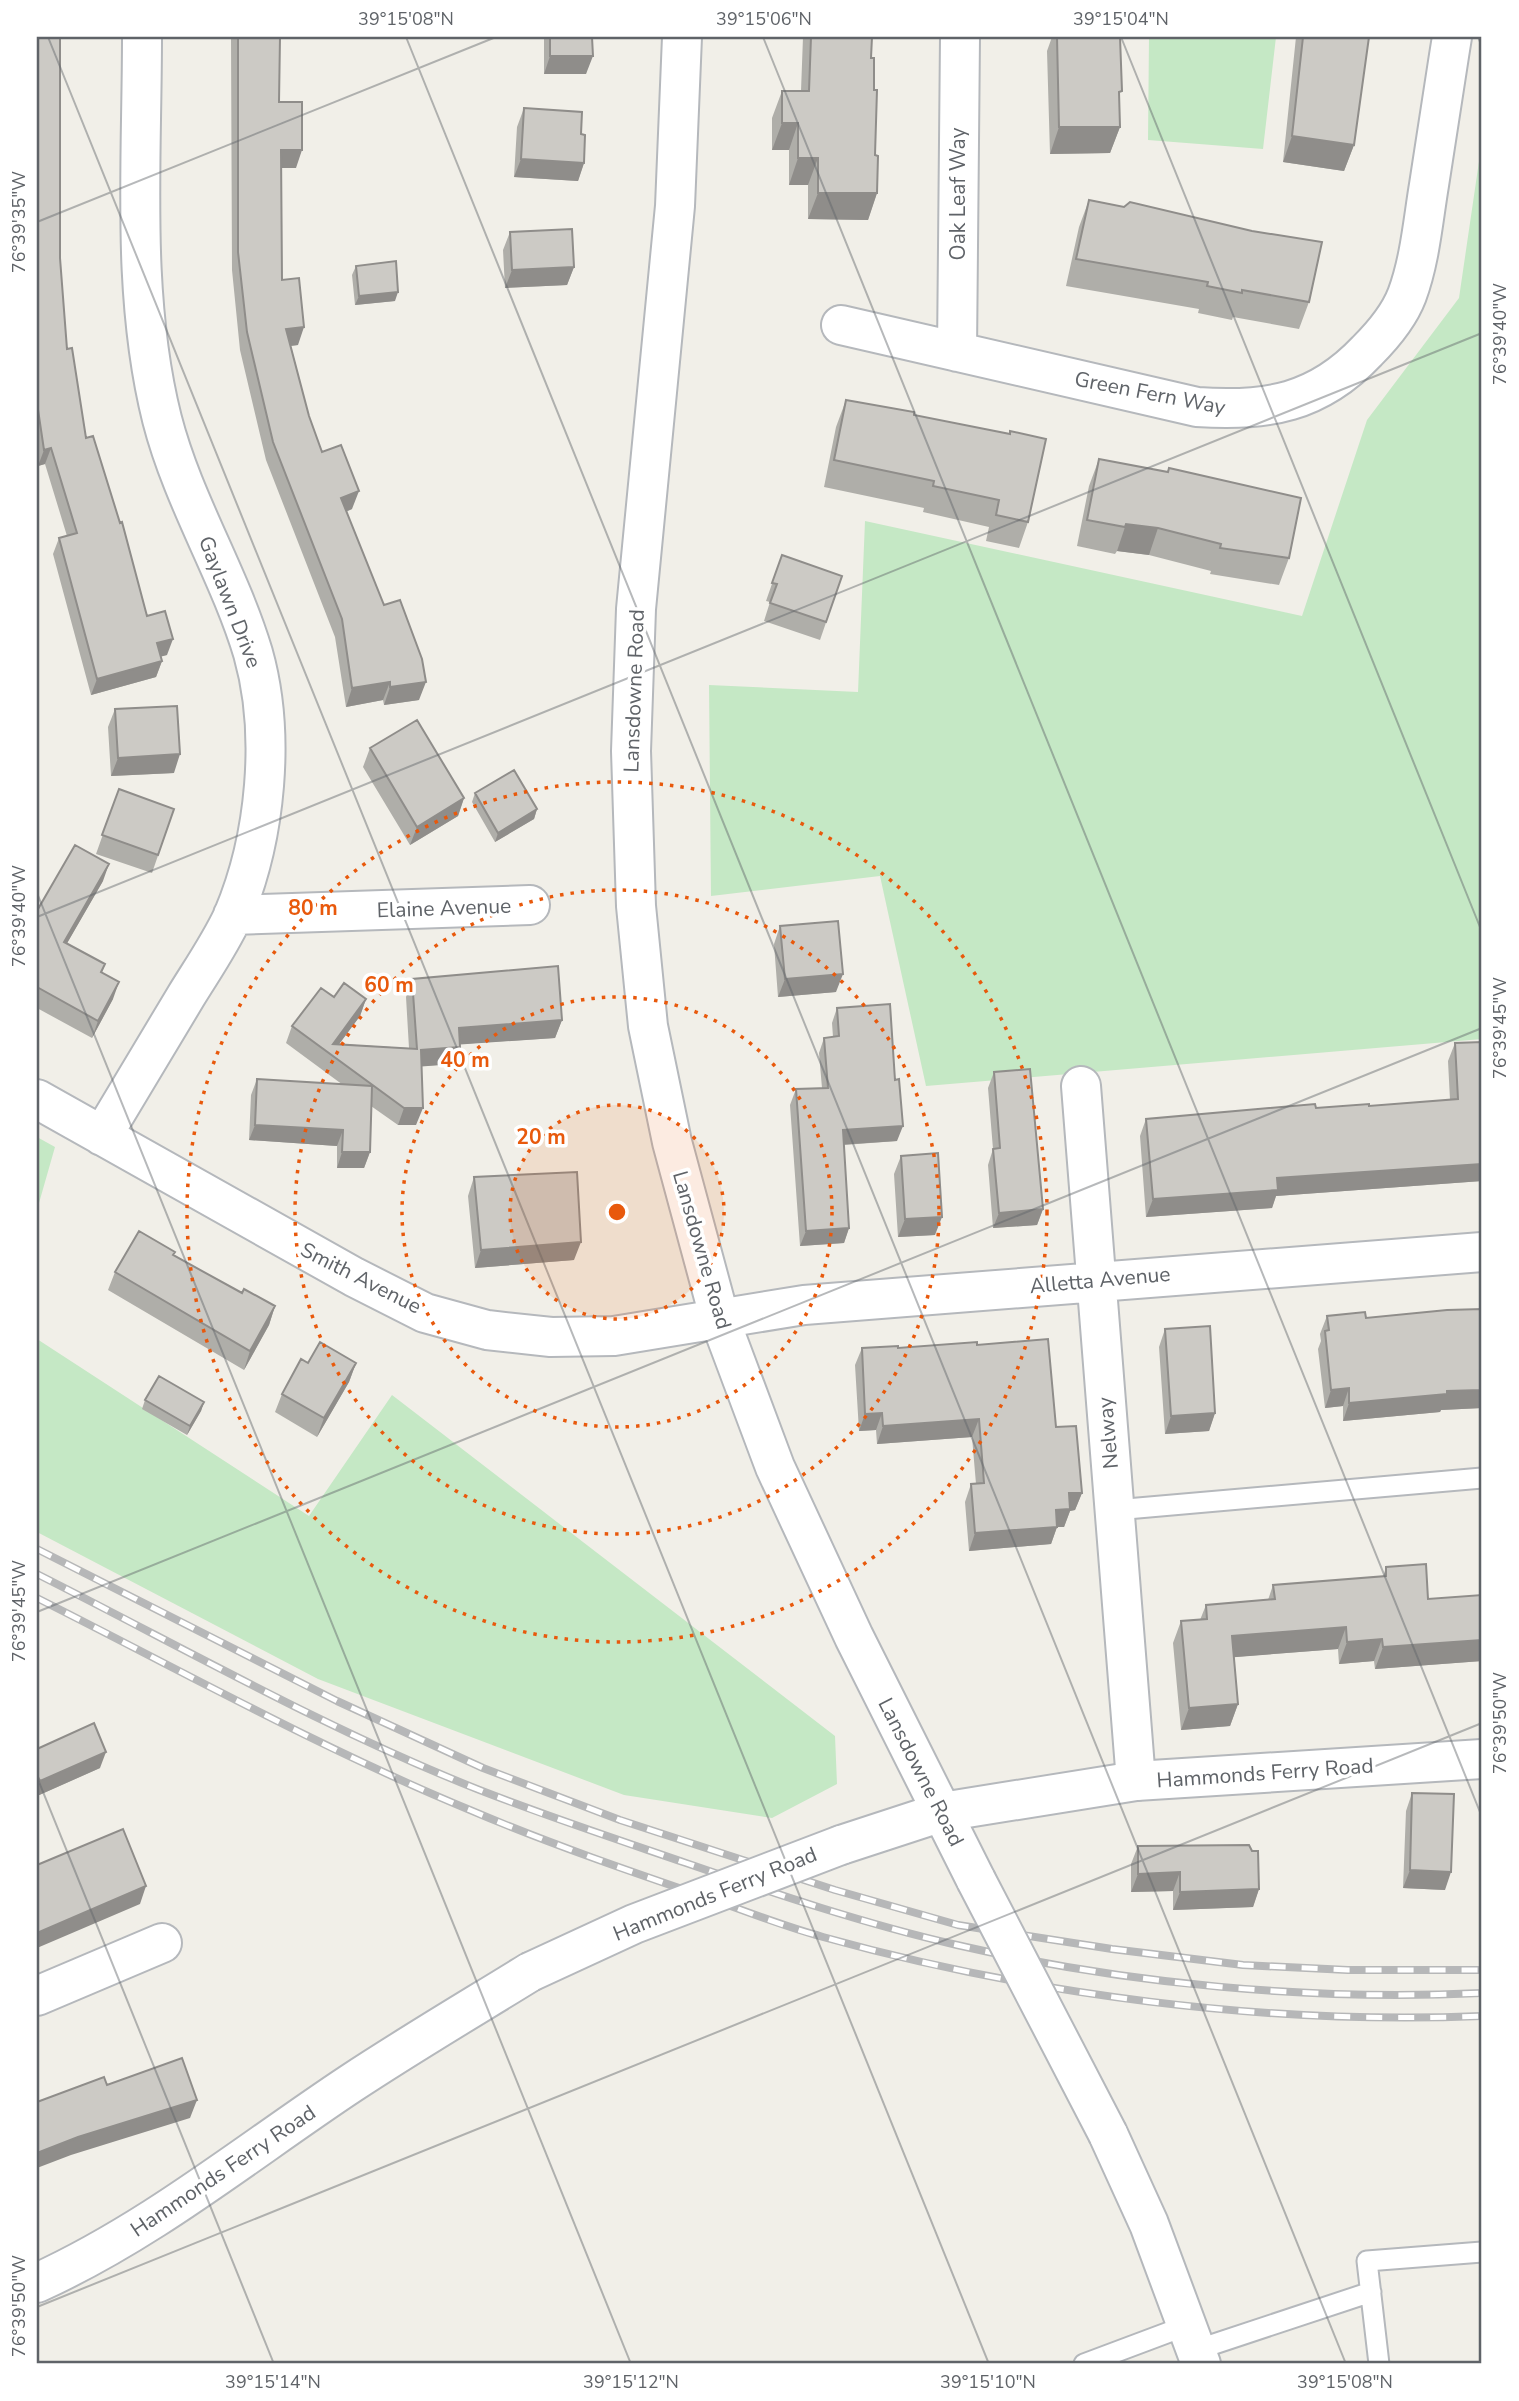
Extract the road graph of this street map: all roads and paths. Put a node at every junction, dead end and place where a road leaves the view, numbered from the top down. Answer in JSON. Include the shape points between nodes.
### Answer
{"nodes":[{"id":1,"x":142,"y":37,"type":"edge"},
{"id":2,"x":682,"y":37,"type":"edge"},
{"id":3,"x":960,"y":37,"type":"edge"},
{"id":4,"x":1452,"y":37,"type":"edge"},
{"id":5,"x":841,"y":326,"type":"dead end"},
{"id":6,"x":957,"y":352,"type":"junction"},
{"id":7,"x":530,"y":905,"type":"dead end"},
{"id":8,"x":233,"y":915,"type":"junction"},
{"id":9,"x":1081,"y":1086,"type":"dead end"},
{"id":10,"x":37,"y":1099,"type":"edge"},
{"id":11,"x":102,"y":1136,"type":"junction"},
{"id":12,"x":1482,"y":1252,"type":"edge"},
{"id":13,"x":1096,"y":1280,"type":"junction"},
{"id":14,"x":720,"y":1320,"type":"junction"},
{"id":15,"x":1482,"y":1478,"type":"edge"},
{"id":16,"x":1115,"y":1510,"type":"junction"},
{"id":17,"x":1482,"y":1759,"type":"edge"},
{"id":18,"x":1136,"y":1781,"type":"junction"},
{"id":19,"x":942,"y":1812,"type":"junction"},
{"id":20,"x":162,"y":1943,"type":"dead end"},
{"id":21,"x":37,"y":1996,"type":"edge"},
{"id":22,"x":1482,"y":2252,"type":"edge"},
{"id":23,"x":37,"y":2283,"type":"edge"},
{"id":24,"x":1371,"y":2292,"type":"junction"},
{"id":25,"x":1195,"y":2346,"type":"edge"},
{"id":26,"x":1084,"y":2364,"type":"edge"},
{"id":27,"x":1379,"y":2364,"type":"edge"}],
"edges":[{"from":1,"to":8,"type":"street","name":"Gaylawn Drive","via":[[142,270],[149,347],[181,478],[253,652],[264,704],[260,812]]},
{"from":2,"to":14,"type":"street","name":"Lansdowne Road","via":[[675,206],[636,609],[631,764],[636,906],[648,1026],[672,1142]]},
{"from":3,"to":6,"type":"street","name":"Oak Leaf Way"},
{"from":4,"to":6,"type":"street","name":"Green Fern Way","via":[[1420,246],[1406,296],[1385,333],[1353,367],[1319,391],[1242,410],[1197,407]]},
{"from":5,"to":6,"type":"street","name":"Green Fern Way"},
{"from":7,"to":8,"type":"street","name":"Elaine Avenue"},
{"from":8,"to":11,"type":"street","name":"Gaylawn Drive"},
{"from":9,"to":13,"type":"street","name":"Nelway"},
{"from":10,"to":11,"type":"street","name":"Smith Avenue"},
{"from":11,"to":14,"type":"street","name":"Smith Avenue","via":[[425,1312],[487,1330],[551,1337],[614,1336]]},
{"from":12,"to":13,"type":"street","name":"Alletta Avenue"},
{"from":13,"to":14,"type":"street","name":"Alletta Avenue","via":[[804,1305]]},
{"from":13,"to":16,"type":"street","name":"Nelway"},
{"from":14,"to":19,"type":"street","name":"Lansdowne Road","via":[[775,1467]]},
{"from":15,"to":16,"type":"lane"},
{"from":16,"to":18,"type":"street","name":"Nelway"},
{"from":17,"to":18,"type":"street","name":"Hammonds Ferry Road"},
{"from":18,"to":19,"type":"street","name":"Hammonds Ferry Road"},
{"from":19,"to":23,"type":"street","name":"Hammonds Ferry Road","bridge":true,"via":[[841,1845],[634,1924],[530,1972],[349,2085],[169,2211]]},
{"from":19,"to":25,"type":"street","name":"Lansdowne Road","bridge":true,"via":[[1108,2134],[1149,2224]]},
{"from":20,"to":21,"type":"street"},
{"from":22,"to":24,"type":"lane","via":[[1367,2261]]},
{"from":24,"to":25,"type":"lane"},
{"from":24,"to":27,"type":"lane"},
{"from":25,"to":26,"type":"lane"}]}
